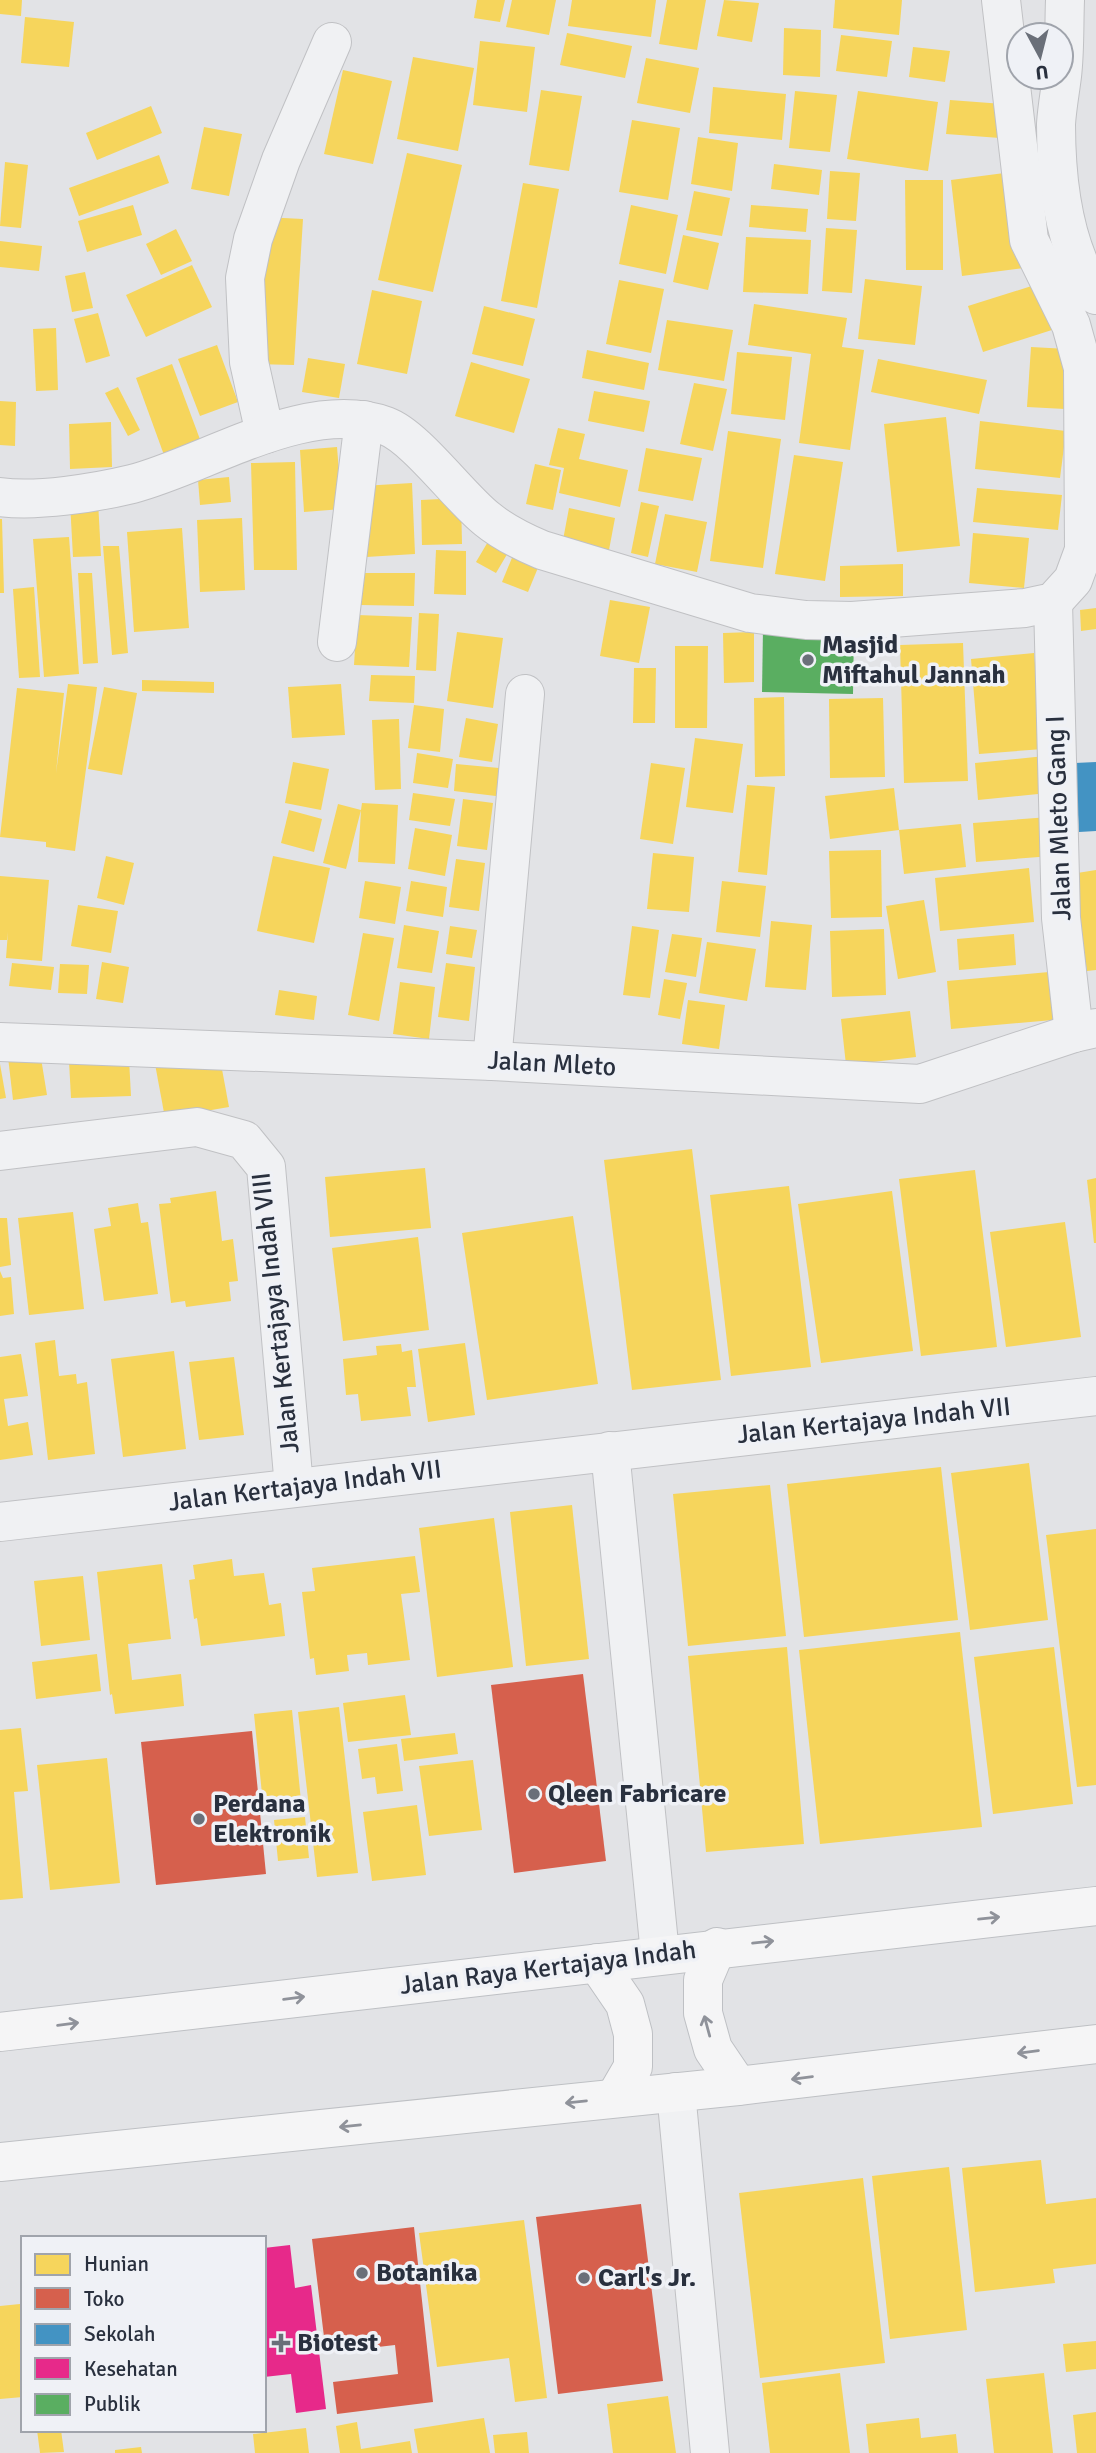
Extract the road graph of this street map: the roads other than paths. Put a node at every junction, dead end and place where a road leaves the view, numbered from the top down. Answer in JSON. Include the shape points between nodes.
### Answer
{"nodes":[{"id":1,"x":1001,"y":0,"type":"edge"},
{"id":2,"x":1065,"y":0,"type":"edge"},
{"id":3,"x":332,"y":42,"type":"dead end"},
{"id":4,"x":1079,"y":73,"type":"edge"},
{"id":5,"x":1096,"y":295,"type":"edge"},
{"id":6,"x":364,"y":421,"type":"junction"},
{"id":7,"x":265,"y":434,"type":"junction"},
{"id":8,"x":0,"y":497,"type":"edge"},
{"id":9,"x":1090,"y":549,"type":"edge"},
{"id":10,"x":1053,"y":602,"type":"junction"},
{"id":11,"x":337,"y":642,"type":"dead end"},
{"id":12,"x":526,"y":694,"type":"dead end"},
{"id":13,"x":1085,"y":1031,"type":"edge"},
{"id":14,"x":0,"y":1042,"type":"edge"},
{"id":15,"x":492,"y":1061,"type":"junction"},
{"id":16,"x":0,"y":1151,"type":"edge"},
{"id":17,"x":1096,"y":1396,"type":"edge"},
{"id":18,"x":610,"y":1451,"type":"junction"},
{"id":19,"x":294,"y":1487,"type":"junction"},
{"id":20,"x":0,"y":1522,"type":"edge"},
{"id":21,"x":1096,"y":1906,"type":"edge"},
{"id":22,"x":717,"y":1947,"type":"junction"},
{"id":23,"x":660,"y":1954,"type":"junction"},
{"id":24,"x":597,"y":1963,"type":"junction"},
{"id":25,"x":0,"y":2032,"type":"edge"},
{"id":26,"x":1096,"y":2044,"type":"edge"},
{"id":27,"x":738,"y":2086,"type":"junction"},
{"id":28,"x":676,"y":2092,"type":"junction"},
{"id":29,"x":615,"y":2098,"type":"junction"},
{"id":30,"x":0,"y":2162,"type":"edge"},
{"id":31,"x":710,"y":2453,"type":"edge"}],
"edges":[{"from":1,"to":9,"type":"street","via":[[1030,240],[1071,325],[1083,368]]},
{"from":2,"to":4,"type":"street"},
{"from":3,"to":7,"type":"street","via":[[281,160],[253,239],[245,278],[249,362]]},
{"from":4,"to":5,"type":"street","via":[[1056,121],[1058,168],[1066,220],[1082,275]]},
{"from":6,"to":7,"type":"street","via":[[326,420]]},
{"from":6,"to":10,"type":"street","via":[[388,426],[406,439],[487,519],[517,540],[750,613],[852,621]]},
{"from":6,"to":11,"type":"street"},
{"from":7,"to":8,"type":"street","via":[[133,484],[75,494]]},
{"from":9,"to":10,"type":"street","via":[[1073,580]]},
{"from":10,"to":13,"type":"street","name":"Jalan Mleto Gang I","via":[[1061,918]]},
{"from":12,"to":15,"type":"street"},
{"from":13,"to":15,"type":"street","name":"Jalan Mleto","via":[[920,1084]]},
{"from":14,"to":15,"type":"street","name":"Jalan Mleto"},
{"from":16,"to":19,"type":"street","name":"Jalan Kertajaya Indah VIII","via":[[197,1128],[244,1140],[265,1167]]},
{"from":17,"to":18,"type":"street","name":"Jalan Kertajaya Indah VII"},
{"from":18,"to":19,"type":"street","name":"Jalan Kertajaya Indah VII"},
{"from":18,"to":23,"type":"street"},
{"from":19,"to":20,"type":"street","name":"Jalan Kertajaya Indah VII"},
{"from":22,"to":21,"type":"main road","name":"Jalan Raya Kertajaya Indah","one_way":true},
{"from":22,"to":23,"type":"main road","name":"Jalan Raya Kertajaya Indah"},
{"from":27,"to":22,"type":"main road","one_way":true,"via":[[713,2049],[704,2013],[704,1980]]},
{"from":23,"to":24,"type":"main road","name":"Jalan Raya Kertajaya Indah"},
{"from":25,"to":24,"type":"main road","name":"Jalan Raya Kertajaya Indah","one_way":true},
{"from":24,"to":29,"type":"main road","via":[[625,2004],[632,2034],[632,2067]]},
{"from":26,"to":27,"type":"main road","one_way":true},
{"from":27,"to":28,"type":"main road"},
{"from":28,"to":29,"type":"main road"},
{"from":28,"to":31,"type":"street"},
{"from":29,"to":30,"type":"main road","one_way":true}]}
